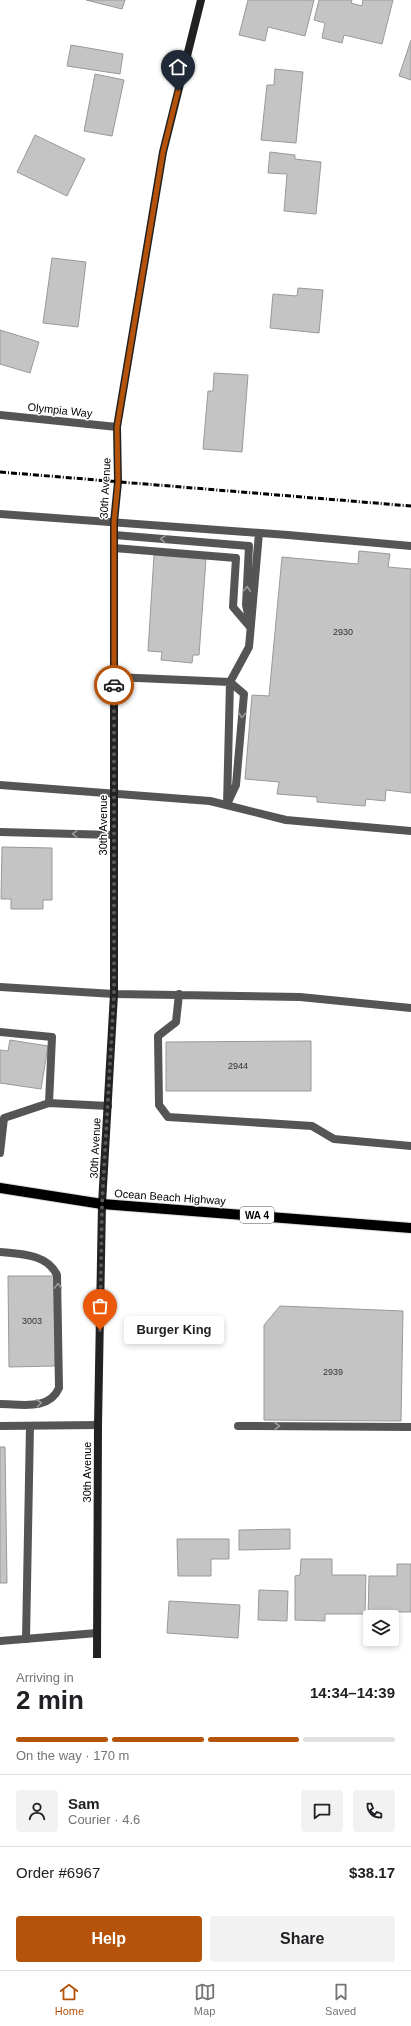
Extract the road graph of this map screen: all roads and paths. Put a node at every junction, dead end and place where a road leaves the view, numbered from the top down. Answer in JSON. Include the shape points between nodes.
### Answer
{"nodes":[{"id":1,"x":201,"y":0,"type":"edge"},
{"id":2,"x":0,"y":415,"type":"edge"},
{"id":3,"x":117,"y":427,"type":"junction"},
{"id":4,"x":0,"y":514,"type":"edge"},
{"id":5,"x":114,"y":522,"type":"junction"},
{"id":6,"x":260,"y":533,"type":"junction"},
{"id":7,"x":114,"y":535,"type":"junction"},
{"id":8,"x":411,"y":546,"type":"edge"},
{"id":9,"x":114,"y":548,"type":"junction"},
{"id":10,"x":251,"y":628,"type":"junction"},
{"id":11,"x":114,"y":677,"type":"junction"},
{"id":12,"x":230,"y":682,"type":"junction"},
{"id":13,"x":0,"y":785,"type":"edge"},
{"id":14,"x":114,"y":792,"type":"junction"},
{"id":15,"x":227,"y":805,"type":"junction"},
{"id":16,"x":411,"y":831,"type":"edge"},
{"id":17,"x":0,"y":832,"type":"edge"},
{"id":18,"x":114,"y":835,"type":"junction"},
{"id":19,"x":0,"y":987,"type":"edge"},
{"id":20,"x":114,"y":994,"type":"junction"},
{"id":21,"x":179,"y":994,"type":"junction"},
{"id":22,"x":411,"y":1008,"type":"edge"},
{"id":23,"x":0,"y":1032,"type":"edge"},
{"id":24,"x":49,"y":1102,"type":"junction"},
{"id":25,"x":108,"y":1106,"type":"junction"},
{"id":26,"x":411,"y":1146,"type":"edge"},
{"id":27,"x":0,"y":1153,"type":"edge"},
{"id":28,"x":0,"y":1188,"type":"edge"},
{"id":29,"x":102,"y":1204,"type":"junction"},
{"id":30,"x":411,"y":1228,"type":"edge"},
{"id":31,"x":0,"y":1252,"type":"edge"},
{"id":32,"x":0,"y":1404,"type":"edge"},
{"id":33,"x":98,"y":1424,"type":"junction"},
{"id":34,"x":0,"y":1426,"type":"edge"},
{"id":35,"x":30,"y":1426,"type":"junction"},
{"id":36,"x":238,"y":1426,"type":"dead end"},
{"id":37,"x":411,"y":1427,"type":"edge"},
{"id":38,"x":97,"y":1633,"type":"junction"},
{"id":39,"x":26,"y":1639,"type":"junction"},
{"id":40,"x":0,"y":1641,"type":"edge"},
{"id":41,"x":97,"y":1658,"type":"edge"}],
"edges":[{"from":1,"to":3,"type":"street","name":"30th Avenue","via":[[163,152]]},
{"from":2,"to":3,"type":"street","name":"Olympia Way"},
{"from":3,"to":5,"type":"street","name":"30th Avenue","via":[[118,482]]},
{"from":4,"to":5,"type":"street"},
{"from":5,"to":6,"type":"street"},
{"from":5,"to":7,"type":"street","name":"30th Avenue"},
{"from":6,"to":8,"type":"street"},
{"from":6,"to":10,"type":"street"},
{"from":7,"to":9,"type":"street","name":"30th Avenue"},
{"from":10,"to":7,"type":"street","one_way":true,"via":[[246,605],[249,546]]},
{"from":9,"to":10,"type":"street","via":[[236,558],[233,607]]},
{"from":9,"to":11,"type":"street","name":"30th Avenue"},
{"from":10,"to":12,"type":"street","via":[[249,647]]},
{"from":11,"to":12,"type":"street"},
{"from":11,"to":14,"type":"street","name":"30th Avenue"},
{"from":12,"to":15,"type":"street"},
{"from":12,"to":15,"type":"street","one_way":true,"via":[[244,694],[236,785]]},
{"from":13,"to":14,"type":"street"},
{"from":14,"to":15,"type":"street","via":[[210,801]]},
{"from":14,"to":18,"type":"street","name":"30th Avenue"},
{"from":15,"to":16,"type":"street","via":[[286,820]]},
{"from":18,"to":17,"type":"street","one_way":true},
{"from":18,"to":20,"type":"street","name":"30th Avenue"},
{"from":19,"to":20,"type":"street"},
{"from":20,"to":21,"type":"street"},
{"from":20,"to":25,"type":"street","name":"30th Avenue"},
{"from":21,"to":22,"type":"street","via":[[300,997]]},
{"from":21,"to":26,"type":"street","via":[[176,1022],[158,1036],[159,1105],[168,1117],[312,1126],[334,1139]]},
{"from":23,"to":24,"type":"street","via":[[52,1037]]},
{"from":24,"to":25,"type":"street"},
{"from":24,"to":27,"type":"street","via":[[4,1118]]},
{"from":25,"to":29,"type":"street","name":"30th Avenue"},
{"from":28,"to":29,"type":"main road","name":"Ocean Beach Highway","number":"WA 4"},
{"from":29,"to":30,"type":"main road","name":"Ocean Beach Highway","number":"WA 4"},
{"from":29,"to":33,"type":"street","name":"30th Avenue"},
{"from":32,"to":31,"type":"street","one_way":true,"via":[[43,1404],[56,1396],[59,1388],[58,1275],[53,1266],[42,1259]]},
{"from":33,"to":35,"type":"street"},
{"from":33,"to":38,"type":"street","name":"30th Avenue"},
{"from":34,"to":35,"type":"street"},
{"from":35,"to":39,"type":"street"},
{"from":36,"to":37,"type":"street","one_way":true},
{"from":38,"to":39,"type":"street"},
{"from":38,"to":41,"type":"street","name":"30th Avenue"},
{"from":39,"to":40,"type":"street"}]}
